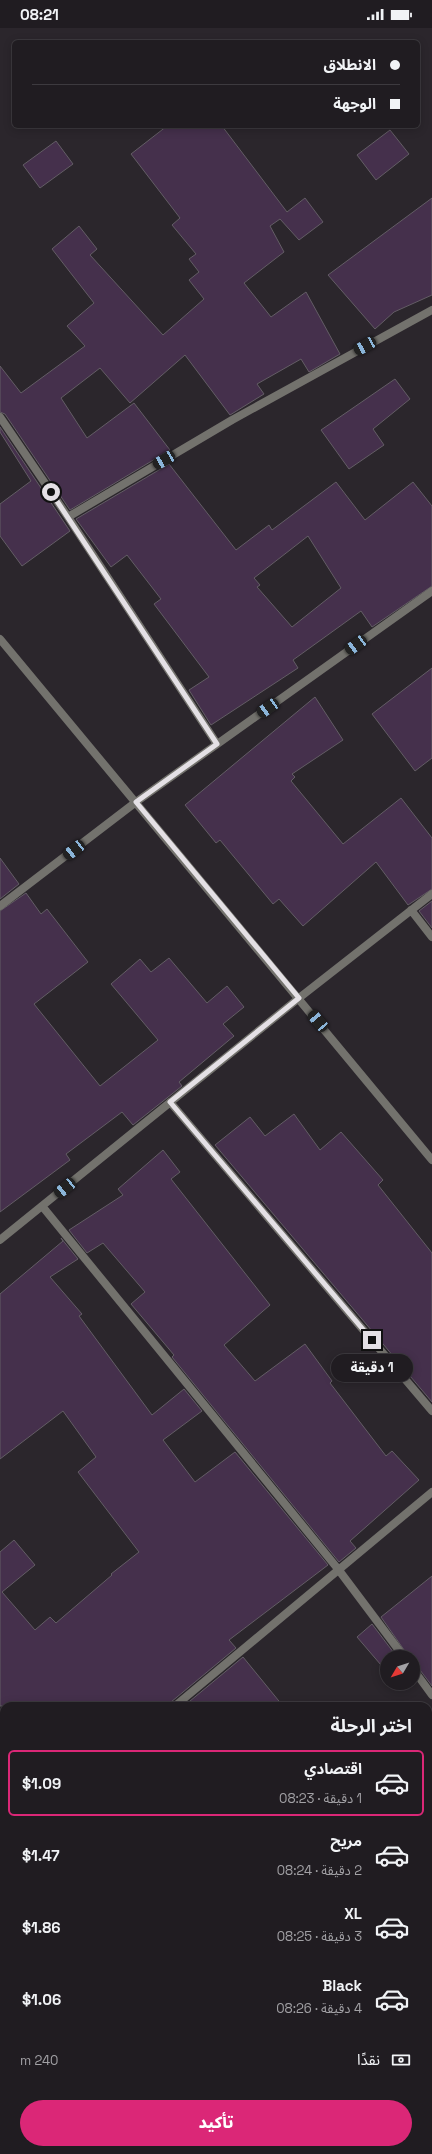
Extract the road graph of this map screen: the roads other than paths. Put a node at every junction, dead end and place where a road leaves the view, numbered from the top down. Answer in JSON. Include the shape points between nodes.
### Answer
{"nodes":[{"id":1,"x":432,"y":310,"type":"edge"},
{"id":2,"x":0,"y":417,"type":"edge"},
{"id":3,"x":68,"y":517,"type":"junction"},
{"id":4,"x":432,"y":591,"type":"edge"},
{"id":5,"x":0,"y":639,"type":"edge"},
{"id":6,"x":217,"y":744,"type":"junction"},
{"id":7,"x":136,"y":802,"type":"junction"},
{"id":8,"x":432,"y":894,"type":"edge"},
{"id":9,"x":0,"y":906,"type":"edge"},
{"id":10,"x":411,"y":910,"type":"junction"},
{"id":11,"x":432,"y":937,"type":"edge"},
{"id":12,"x":299,"y":998,"type":"junction"},
{"id":13,"x":170,"y":1102,"type":"junction"},
{"id":14,"x":432,"y":1160,"type":"edge"},
{"id":15,"x":42,"y":1206,"type":"junction"},
{"id":16,"x":0,"y":1240,"type":"edge"},
{"id":17,"x":432,"y":1411,"type":"edge"},
{"id":18,"x":432,"y":1492,"type":"edge"},
{"id":19,"x":338,"y":1568,"type":"junction"},
{"id":20,"x":399,"y":1650,"type":"edge"},
{"id":21,"x":420,"y":1679,"type":"edge"},
{"id":22,"x":432,"y":1695,"type":"edge"},
{"id":23,"x":180,"y":1702,"type":"edge"}],
"edges":[{"from":1,"to":3,"type":"street","via":[[232,420]]},
{"from":2,"to":3,"type":"street"},
{"from":3,"to":6,"type":"street"},
{"from":4,"to":6,"type":"street"},
{"from":5,"to":7,"type":"street"},
{"from":6,"to":7,"type":"street"},
{"from":7,"to":9,"type":"street"},
{"from":7,"to":12,"type":"street"},
{"from":8,"to":10,"type":"street"},
{"from":10,"to":11,"type":"street"},
{"from":10,"to":12,"type":"street"},
{"from":12,"to":13,"type":"street"},
{"from":12,"to":14,"type":"street"},
{"from":13,"to":15,"type":"street"},
{"from":13,"to":17,"type":"street"},
{"from":15,"to":16,"type":"street"},
{"from":15,"to":19,"type":"street"},
{"from":18,"to":19,"type":"street"},
{"from":19,"to":20,"type":"street"},
{"from":19,"to":23,"type":"street"},
{"from":21,"to":22,"type":"street"}]}
